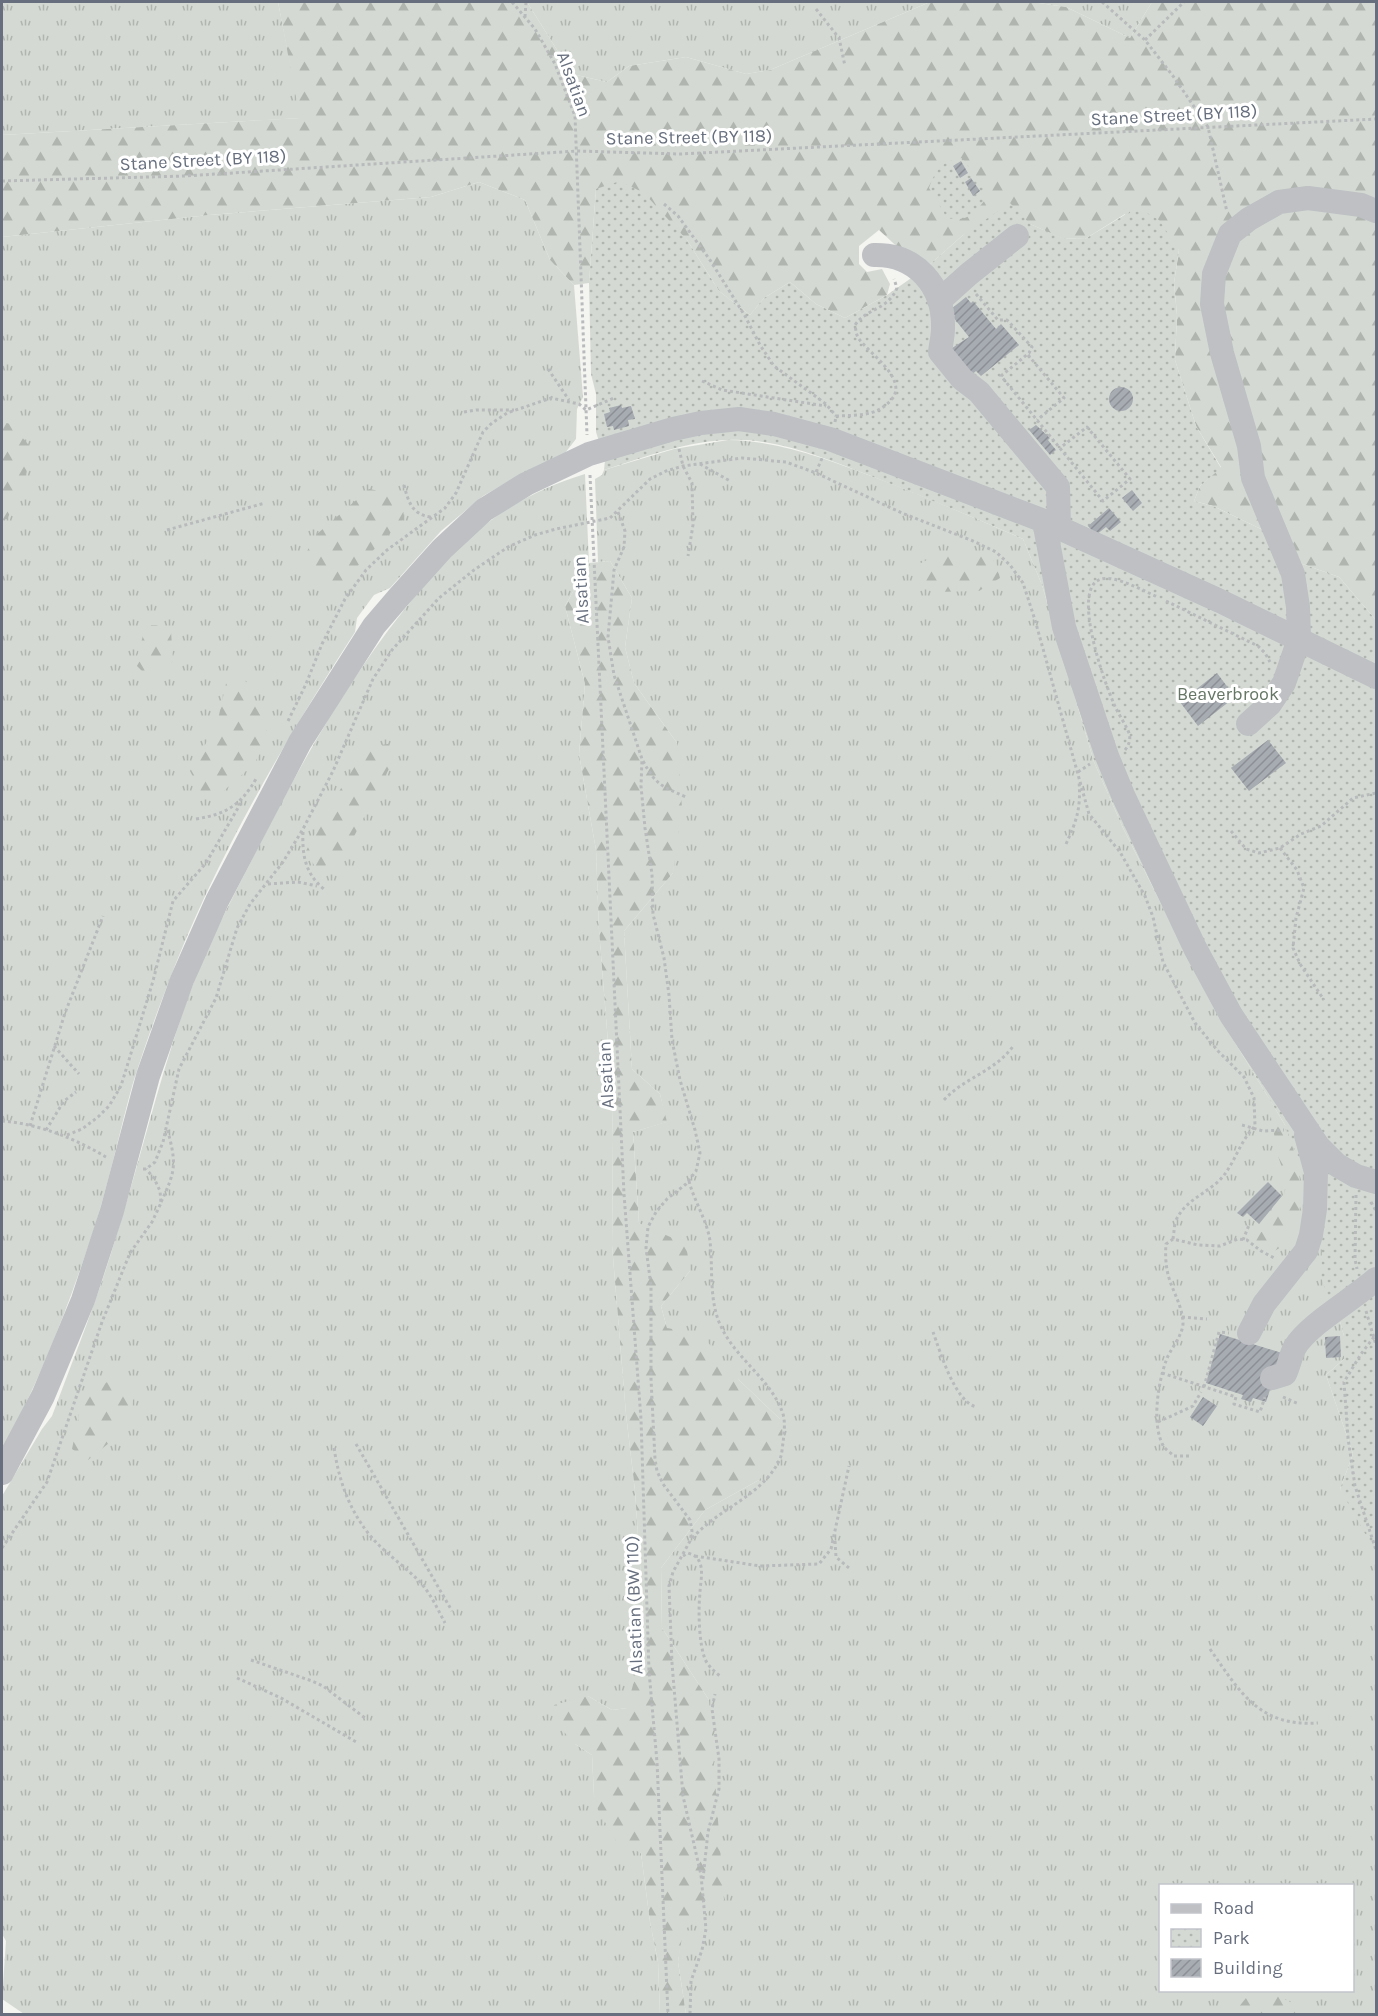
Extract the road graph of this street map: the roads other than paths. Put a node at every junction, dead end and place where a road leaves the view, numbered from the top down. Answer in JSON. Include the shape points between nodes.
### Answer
{"nodes":[{"id":1,"x":1377,"y":211,"type":"edge"},
{"id":2,"x":1017,"y":236,"type":"dead end"},
{"id":3,"x":880,"y":255,"type":"road end"},
{"id":4,"x":939,"y":301,"type":"junction"},
{"id":5,"x":1052,"y":524,"type":"junction"},
{"id":6,"x":1299,"y":639,"type":"junction"},
{"id":7,"x":1377,"y":677,"type":"edge"},
{"id":8,"x":1248,"y":724,"type":"dead end"},
{"id":9,"x":1347,"y":1174,"type":"edge"},
{"id":10,"x":1365,"y":1283,"type":"edge"},
{"id":11,"x":1249,"y":1333,"type":"road end"},
{"id":12,"x":1273,"y":1389,"type":"road end"},
{"id":13,"x":2,"y":1473,"type":"edge"}],
"edges":[{"from":1,"to":6,"type":"lane","via":[[1308,198],[1280,202],[1230,234],[1214,274],[1212,304],[1222,353],[1249,446],[1253,478],[1293,574]]},
{"from":2,"to":4,"type":"lane"},
{"from":3,"to":4,"type":"lane","via":[[902,258],[918,267]]},
{"from":4,"to":5,"type":"lane","via":[[943,327],[940,352],[962,379],[979,392],[1058,487]]},
{"from":5,"to":6,"type":"lane"},
{"from":5,"to":9,"type":"lane","via":[[1064,627],[1107,756],[1159,873],[1231,1015],[1297,1126]]},
{"from":5,"to":13,"type":"lane","via":[[830,439],[739,419],[683,427],[589,454],[526,484],[484,510],[442,549],[374,626],[300,742],[217,901],[182,980],[152,1065],[135,1168],[43,1396]]},
{"from":6,"to":7,"type":"lane"},
{"from":6,"to":8,"type":"lane","via":[[1284,683],[1270,704]]},
{"from":9,"to":11,"type":"lane","via":[[1315,1209],[1306,1251],[1264,1304]]},
{"from":10,"to":12,"type":"lane","via":[[1295,1347],[1286,1374]]}]}
